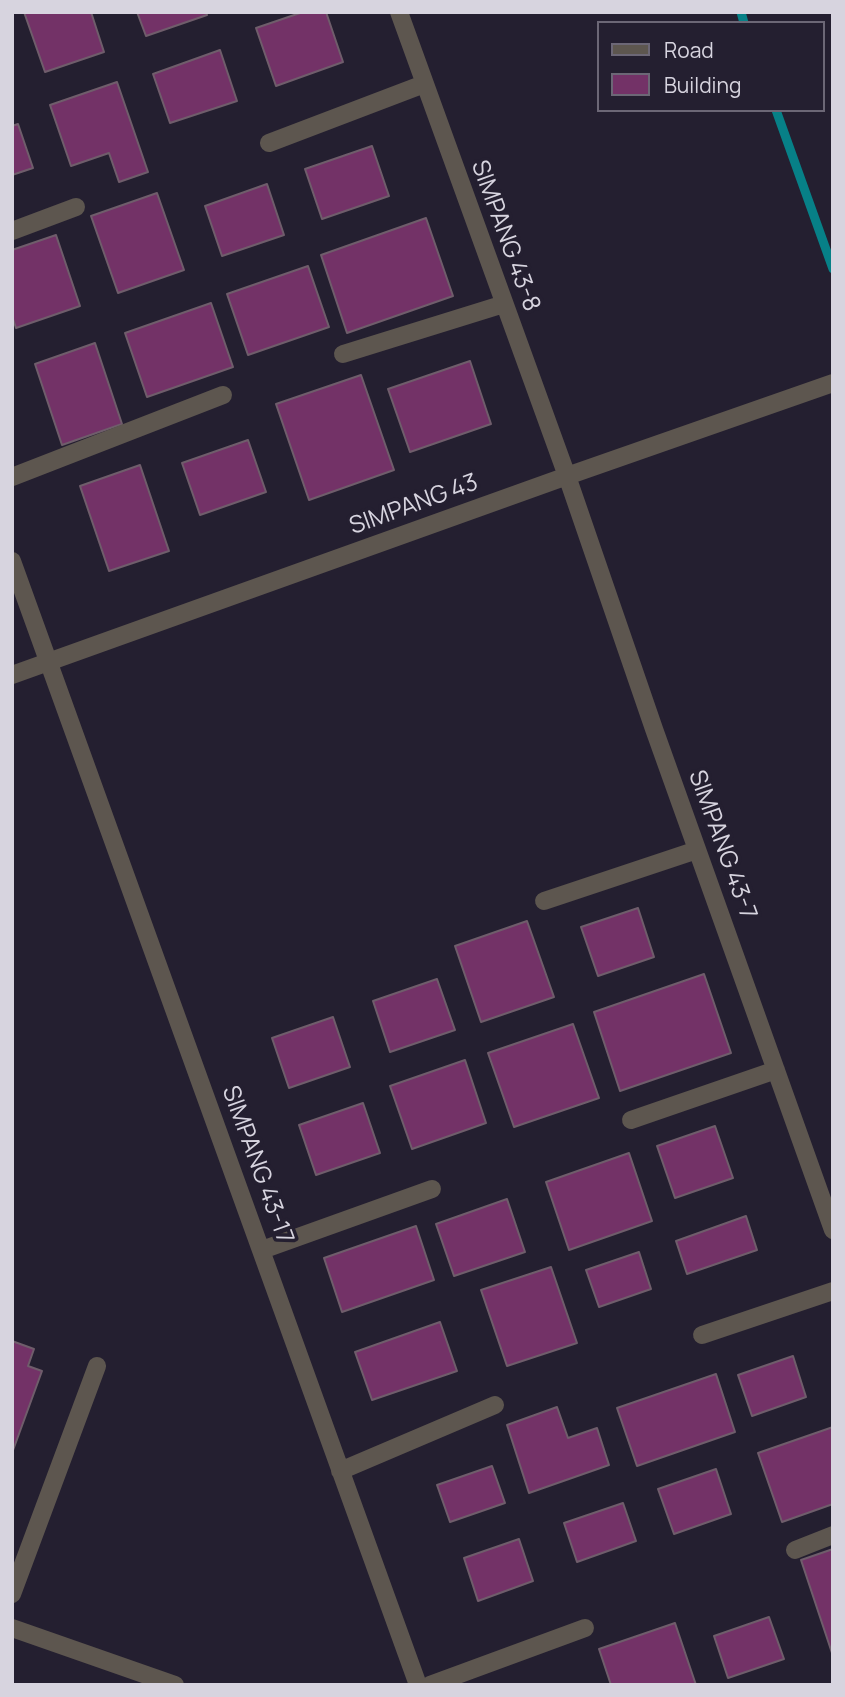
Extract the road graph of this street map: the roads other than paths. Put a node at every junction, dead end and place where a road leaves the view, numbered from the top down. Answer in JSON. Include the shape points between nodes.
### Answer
{"nodes":[{"id":1,"x":399,"y":12,"type":"edge"},
{"id":2,"x":424,"y":84,"type":"junction"},
{"id":3,"x":269,"y":143,"type":"dead end"},
{"id":4,"x":76,"y":207,"type":"dead end"},
{"id":5,"x":12,"y":231,"type":"edge"},
{"id":6,"x":504,"y":304,"type":"junction"},
{"id":7,"x":343,"y":354,"type":"dead end"},
{"id":8,"x":833,"y":383,"type":"edge"},
{"id":9,"x":223,"y":395,"type":"dead end"},
{"id":10,"x":567,"y":476,"type":"junction"},
{"id":11,"x":12,"y":477,"type":"edge"},
{"id":12,"x":12,"y":561,"type":"edge"},
{"id":13,"x":48,"y":662,"type":"junction"},
{"id":14,"x":12,"y":675,"type":"edge"},
{"id":15,"x":697,"y":850,"type":"junction"},
{"id":16,"x":544,"y":901,"type":"dead end"},
{"id":17,"x":776,"y":1070,"type":"junction"},
{"id":18,"x":631,"y":1120,"type":"dead end"},
{"id":19,"x":432,"y":1189,"type":"dead end"},
{"id":20,"x":833,"y":1230,"type":"edge"},
{"id":21,"x":262,"y":1250,"type":"junction"},
{"id":22,"x":833,"y":1291,"type":"edge"},
{"id":23,"x":702,"y":1335,"type":"dead end"},
{"id":24,"x":97,"y":1366,"type":"dead end"},
{"id":25,"x":495,"y":1405,"type":"dead end"},
{"id":26,"x":340,"y":1471,"type":"junction"},
{"id":27,"x":833,"y":1535,"type":"edge"},
{"id":28,"x":795,"y":1550,"type":"dead end"},
{"id":29,"x":12,"y":1594,"type":"edge"},
{"id":30,"x":12,"y":1628,"type":"edge"},
{"id":31,"x":585,"y":1628,"type":"dead end"},
{"id":32,"x":175,"y":1685,"type":"edge"},
{"id":33,"x":418,"y":1685,"type":"edge"},
{"id":34,"x":430,"y":1685,"type":"edge"}],
"edges":[{"from":1,"to":2,"type":"street","name":"SIMPANG 43-8"},
{"from":2,"to":3,"type":"street"},
{"from":2,"to":6,"type":"street","name":"SIMPANG 43-8"},
{"from":4,"to":5,"type":"street"},
{"from":6,"to":7,"type":"street"},
{"from":6,"to":10,"type":"street","name":"SIMPANG 43-8"},
{"from":8,"to":10,"type":"street","name":"SIMPANG 43"},
{"from":9,"to":11,"type":"street"},
{"from":10,"to":13,"type":"street","name":"SIMPANG 43"},
{"from":10,"to":15,"type":"street","name":"SIMPANG 43-7"},
{"from":12,"to":13,"type":"street","name":"SIMPANG 43-17"},
{"from":13,"to":14,"type":"street","name":"SIMPANG 43"},
{"from":13,"to":21,"type":"street","name":"SIMPANG 43-17"},
{"from":15,"to":16,"type":"street"},
{"from":15,"to":17,"type":"street","name":"SIMPANG 43-7"},
{"from":17,"to":18,"type":"street"},
{"from":17,"to":20,"type":"street","name":"SIMPANG 43-7"},
{"from":19,"to":21,"type":"street"},
{"from":21,"to":26,"type":"street","name":"SIMPANG 43-17"},
{"from":22,"to":23,"type":"street"},
{"from":24,"to":29,"type":"street"},
{"from":25,"to":26,"type":"street"},
{"from":26,"to":33,"type":"street","name":"SIMPANG 43-17"},
{"from":27,"to":28,"type":"street"},
{"from":30,"to":32,"type":"street"},
{"from":31,"to":34,"type":"street"}]}
